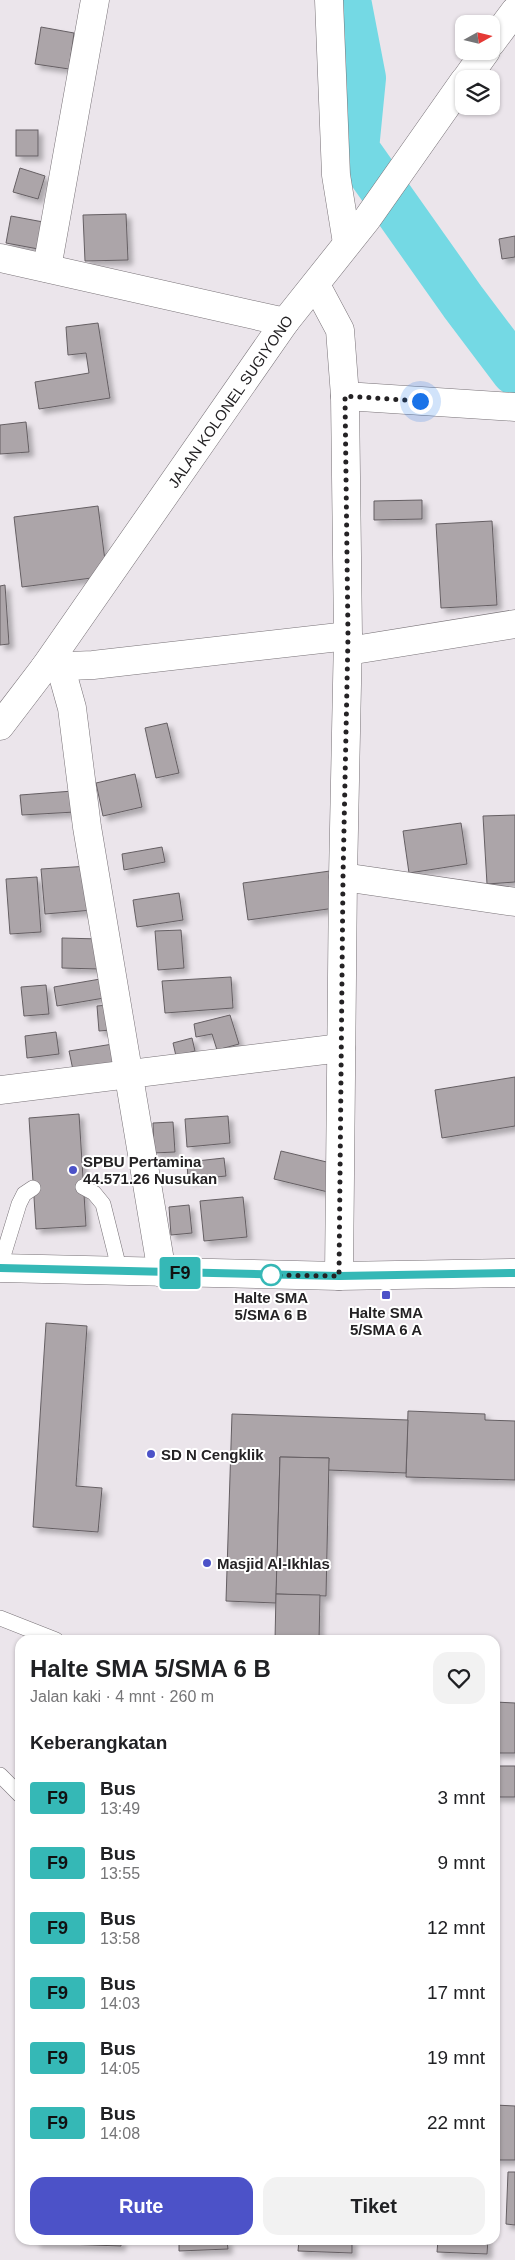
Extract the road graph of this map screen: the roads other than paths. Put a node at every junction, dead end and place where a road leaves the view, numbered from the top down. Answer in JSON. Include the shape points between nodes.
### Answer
{"nodes":[{"id":1,"x":95,"y":0,"type":"edge"},
{"id":2,"x":329,"y":0,"type":"edge"},
{"id":3,"x":515,"y":11,"type":"edge"},
{"id":4,"x":500,"y":31,"type":"edge"},
{"id":5,"x":455,"y":94,"type":"edge"},
{"id":6,"x":347,"y":242,"type":"junction"},
{"id":7,"x":0,"y":258,"type":"edge"},
{"id":8,"x":47,"y":268,"type":"junction"},
{"id":9,"x":327,"y":305,"type":"junction"},
{"id":10,"x":285,"y":322,"type":"junction"},
{"id":11,"x":345,"y":396,"type":"junction"},
{"id":12,"x":515,"y":407,"type":"edge"},
{"id":13,"x":515,"y":624,"type":"edge"},
{"id":14,"x":348,"y":644,"type":"junction"},
{"id":15,"x":53,"y":666,"type":"junction"},
{"id":16,"x":0,"y":726,"type":"edge"},
{"id":17,"x":343,"y":877,"type":"junction"},
{"id":18,"x":515,"y":902,"type":"edge"},
{"id":19,"x":341,"y":1048,"type":"junction"},
{"id":20,"x":129,"y":1074,"type":"junction"},
{"id":21,"x":0,"y":1090,"type":"edge"},
{"id":22,"x":84,"y":1187,"type":"dead end"},
{"id":23,"x":33,"y":1188,"type":"dead end"},
{"id":24,"x":0,"y":1267,"type":"edge"},
{"id":25,"x":120,"y":1272,"type":"junction"},
{"id":26,"x":162,"y":1273,"type":"junction"},
{"id":27,"x":515,"y":1273,"type":"edge"},
{"id":28,"x":339,"y":1276,"type":"junction"},
{"id":29,"x":0,"y":1618,"type":"edge"},
{"id":30,"x":43,"y":1635,"type":"edge"},
{"id":31,"x":0,"y":1775,"type":"edge"},
{"id":32,"x":15,"y":1790,"type":"edge"}],
"edges":[{"from":1,"to":8,"type":"street"},
{"from":2,"to":6,"type":"street","via":[[336,175]]},
{"from":3,"to":4,"type":"street"},
{"from":5,"to":6,"type":"street","name":"JALAN KOLONEL SUGIYONO","via":[[367,220]]},
{"from":6,"to":9,"type":"street","name":"JALAN KOLONEL SUGIYONO"},
{"from":7,"to":8,"type":"street"},
{"from":8,"to":10,"type":"street"},
{"from":9,"to":10,"type":"street","name":"JALAN KOLONEL SUGIYONO"},
{"from":9,"to":11,"type":"street"},
{"from":10,"to":15,"type":"street","name":"JALAN KOLONEL SUGIYONO"},
{"from":11,"to":12,"type":"street"},
{"from":11,"to":14,"type":"street"},
{"from":13,"to":14,"type":"street"},
{"from":14,"to":15,"type":"street"},
{"from":14,"to":17,"type":"street"},
{"from":15,"to":16,"type":"street","name":"JALAN KOLONEL SUGIYONO"},
{"from":15,"to":20,"type":"street","via":[[72,708],[86,826]]},
{"from":17,"to":18,"type":"street"},
{"from":17,"to":19,"type":"street"},
{"from":19,"to":20,"type":"street"},
{"from":19,"to":28,"type":"street"},
{"from":20,"to":21,"type":"street"},
{"from":20,"to":26,"type":"street"},
{"from":22,"to":25,"type":"lane","via":[[103,1204]]},
{"from":23,"to":24,"type":"lane","via":[[24,1194],[19,1204]]},
{"from":24,"to":25,"type":"street"},
{"from":25,"to":26,"type":"street"},
{"from":26,"to":28,"type":"street"},
{"from":27,"to":28,"type":"street"},
{"from":29,"to":30,"type":"lane"},
{"from":31,"to":32,"type":"lane"}]}
